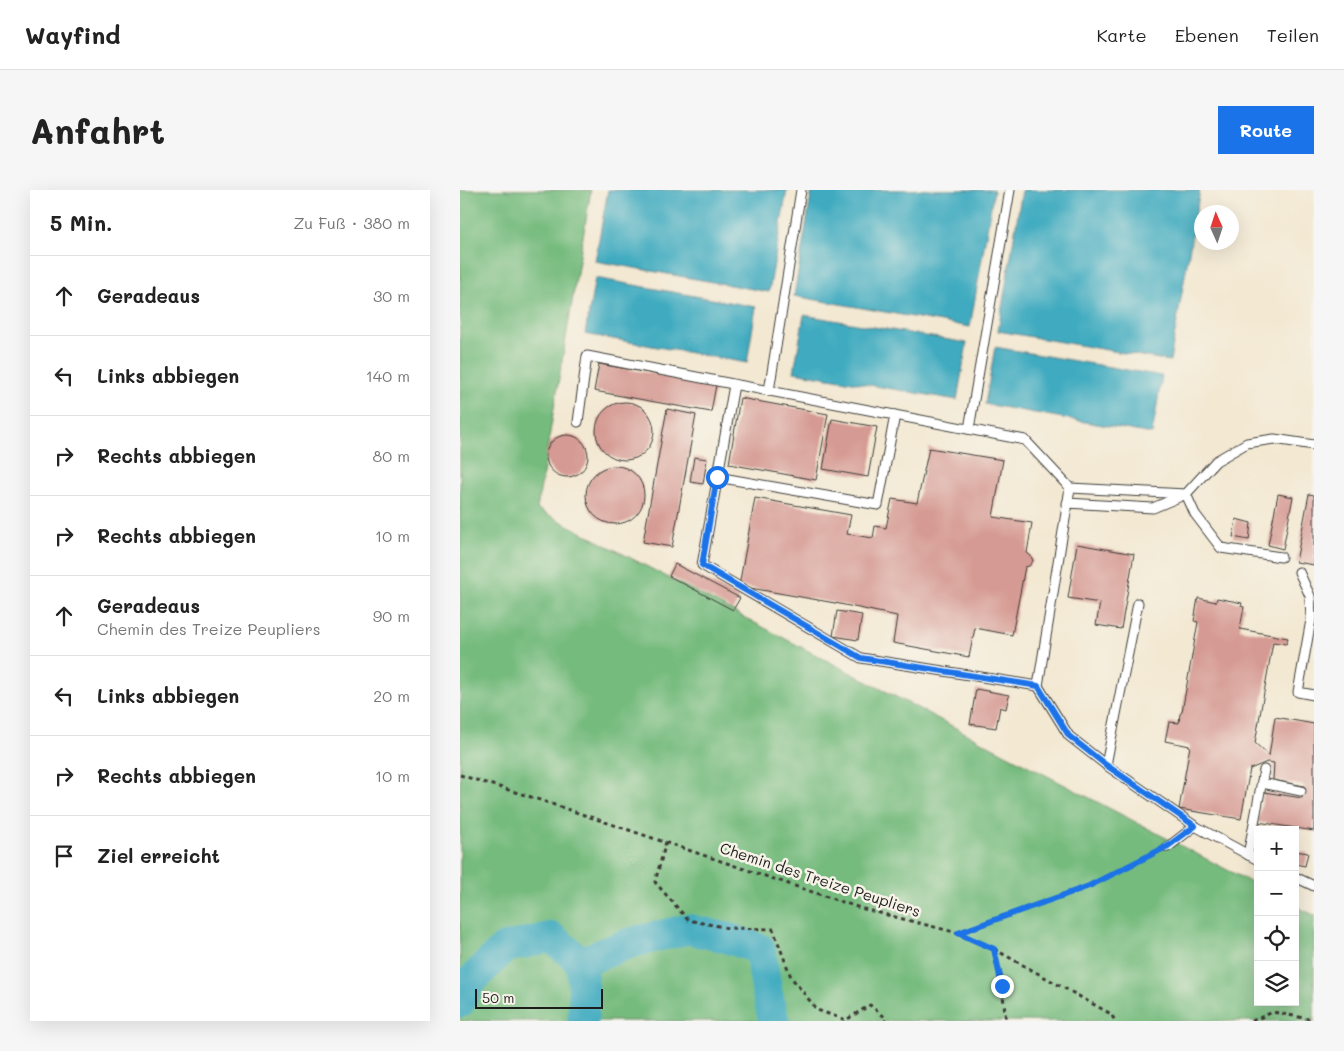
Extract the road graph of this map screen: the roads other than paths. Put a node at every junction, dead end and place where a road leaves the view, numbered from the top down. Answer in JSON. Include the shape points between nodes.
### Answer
{"nodes":[{"id":1,"x":801,"y":190,"type":"edge"},
{"id":2,"x":1010,"y":190,"type":"edge"},
{"id":3,"x":734,"y":385,"type":"junction"},
{"id":4,"x":769,"y":391,"type":"junction"},
{"id":5,"x":895,"y":415,"type":"junction"},
{"id":6,"x":578,"y":422,"type":"dead end"},
{"id":7,"x":969,"y":429,"type":"junction"},
{"id":8,"x":1314,"y":445,"type":"edge"},
{"id":9,"x":717,"y":477,"type":"junction"},
{"id":10,"x":1070,"y":488,"type":"junction"},
{"id":11,"x":1186,"y":494,"type":"junction"},
{"id":12,"x":1067,"y":503,"type":"junction"},
{"id":13,"x":1281,"y":558,"type":"dead end"},
{"id":14,"x":1299,"y":572,"type":"dead end"},
{"id":15,"x":1138,"y":603,"type":"dead end"},
{"id":16,"x":1038,"y":686,"type":"junction"},
{"id":17,"x":1314,"y":695,"type":"edge"},
{"id":18,"x":1106,"y":765,"type":"junction"},
{"id":19,"x":1264,"y":770,"type":"dead end"},
{"id":20,"x":1262,"y":783,"type":"junction"},
{"id":21,"x":1301,"y":791,"type":"dead end"},
{"id":22,"x":1195,"y":826,"type":"junction"},
{"id":23,"x":1168,"y":846,"type":"road end"},
{"id":24,"x":1248,"y":855,"type":"junction"},
{"id":25,"x":1254,"y":858,"type":"edge"},
{"id":26,"x":1299,"y":879,"type":"edge"},
{"id":27,"x":1314,"y":886,"type":"edge"}],
"edges":[{"from":1,"to":4,"type":"lane"},
{"from":2,"to":7,"type":"lane"},
{"from":3,"to":4,"type":"lane"},
{"from":3,"to":6,"type":"lane","via":[[587,356]]},
{"from":3,"to":9,"type":"lane"},
{"from":4,"to":5,"type":"lane"},
{"from":5,"to":7,"type":"lane"},
{"from":5,"to":9,"type":"lane","via":[[878,505]]},
{"from":7,"to":10,"type":"lane","via":[[1026,440]]},
{"from":8,"to":11,"type":"lane","via":[[1274,439],[1247,443],[1216,461]]},
{"from":9,"to":16,"type":"lane","via":[[702,565],[861,658]]},
{"from":10,"to":11,"type":"lane"},
{"from":10,"to":12,"type":"lane"},
{"from":11,"to":12,"type":"lane","via":[[1153,508]]},
{"from":11,"to":13,"type":"lane","via":[[1195,514],[1221,548]]},
{"from":12,"to":16,"type":"lane"},
{"from":14,"to":17,"type":"lane","via":[[1310,596],[1311,620],[1298,692]]},
{"from":15,"to":18,"type":"lane"},
{"from":16,"to":18,"type":"lane","via":[[1069,736]]},
{"from":18,"to":22,"type":"lane"},
{"from":19,"to":20,"type":"lane"},
{"from":20,"to":21,"type":"lane"},
{"from":20,"to":24,"type":"lane"},
{"from":22,"to":23,"type":"lane"},
{"from":22,"to":24,"type":"lane"},
{"from":24,"to":25,"type":"lane"},
{"from":26,"to":27,"type":"lane"}]}
